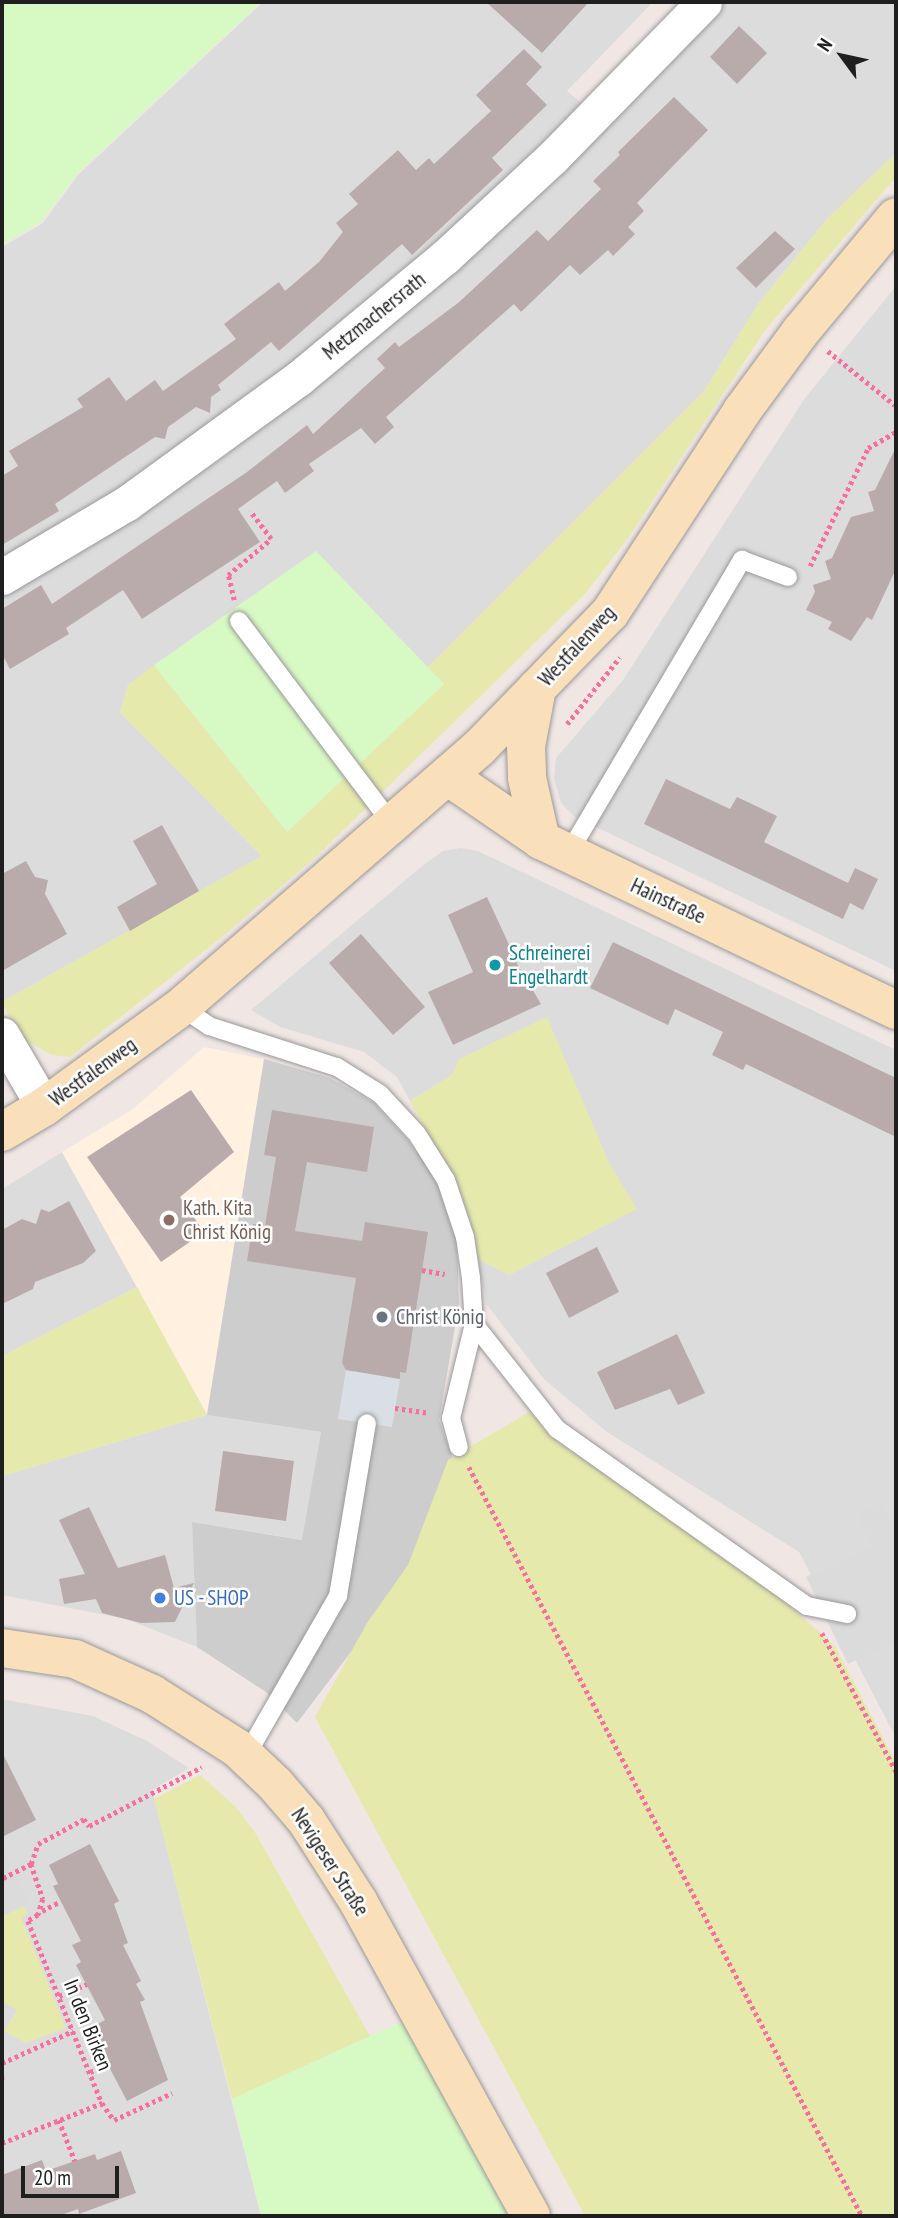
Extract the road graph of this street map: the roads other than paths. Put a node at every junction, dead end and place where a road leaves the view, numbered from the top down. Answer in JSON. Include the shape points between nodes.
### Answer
{"nodes":[{"id":1,"x":704,"y":2,"type":"edge"},
{"id":2,"x":896,"y":217,"type":"edge"},
{"id":3,"x":2,"y":577,"type":"edge"},
{"id":4,"x":788,"y":577,"type":"road end"},
{"id":5,"x":239,"y":621,"type":"road end"},
{"id":6,"x":537,"y":688,"type":"junction"},
{"id":7,"x":449,"y":777,"type":"junction"},
{"id":8,"x":393,"y":825,"type":"junction"},
{"id":9,"x":554,"y":847,"type":"junction"},
{"id":10,"x":181,"y":1007,"type":"junction"},
{"id":11,"x":896,"y":1010,"type":"edge"},
{"id":12,"x":2,"y":1035,"type":"edge"},
{"id":13,"x":44,"y":1107,"type":"junction"},
{"id":14,"x":2,"y":1132,"type":"edge"},
{"id":15,"x":474,"y":1324,"type":"junction"},
{"id":16,"x":367,"y":1423,"type":"dead end"},
{"id":17,"x":459,"y":1447,"type":"road end"},
{"id":18,"x":847,"y":1615,"type":"dead end"},
{"id":19,"x":2,"y":1648,"type":"edge"},
{"id":20,"x":242,"y":1752,"type":"junction"},
{"id":21,"x":531,"y":2216,"type":"edge"}],
"edges":[{"from":1,"to":3,"type":"street","name":"Metzmachersrath","via":[[552,158],[445,257],[309,369],[127,503]]},
{"from":2,"to":6,"type":"street","name":"Westfalenweg","via":[[801,331],[742,411],[610,613]]},
{"from":4,"to":9,"type":"lane","via":[[742,560]]},
{"from":5,"to":8,"type":"lane"},
{"from":6,"to":7,"type":"street","name":"Westfalenweg"},
{"from":6,"to":9,"type":"street","via":[[526,746],[527,778]]},
{"from":7,"to":8,"type":"street","name":"Westfalenweg"},
{"from":7,"to":9,"type":"street","name":"Hainstraße"},
{"from":8,"to":10,"type":"street","name":"Westfalenweg"},
{"from":9,"to":11,"type":"street","name":"Hainstraße"},
{"from":10,"to":13,"type":"street","name":"Westfalenweg"},
{"from":10,"to":15,"type":"lane","via":[[209,1026],[337,1067],[380,1094],[417,1134],[446,1180],[465,1237]]},
{"from":12,"to":13,"type":"street"},
{"from":13,"to":14,"type":"street","name":"Westfalenweg"},
{"from":15,"to":17,"type":"lane","via":[[451,1418]]},
{"from":15,"to":18,"type":"lane","via":[[557,1429],[807,1606]]},
{"from":16,"to":20,"type":"lane","via":[[338,1595]]},
{"from":19,"to":20,"type":"street","name":"Nevigeser Straße","via":[[75,1659],[152,1694]]},
{"from":20,"to":21,"type":"street","name":"Nevigeser Straße","via":[[306,1820],[359,1903]]}]}
